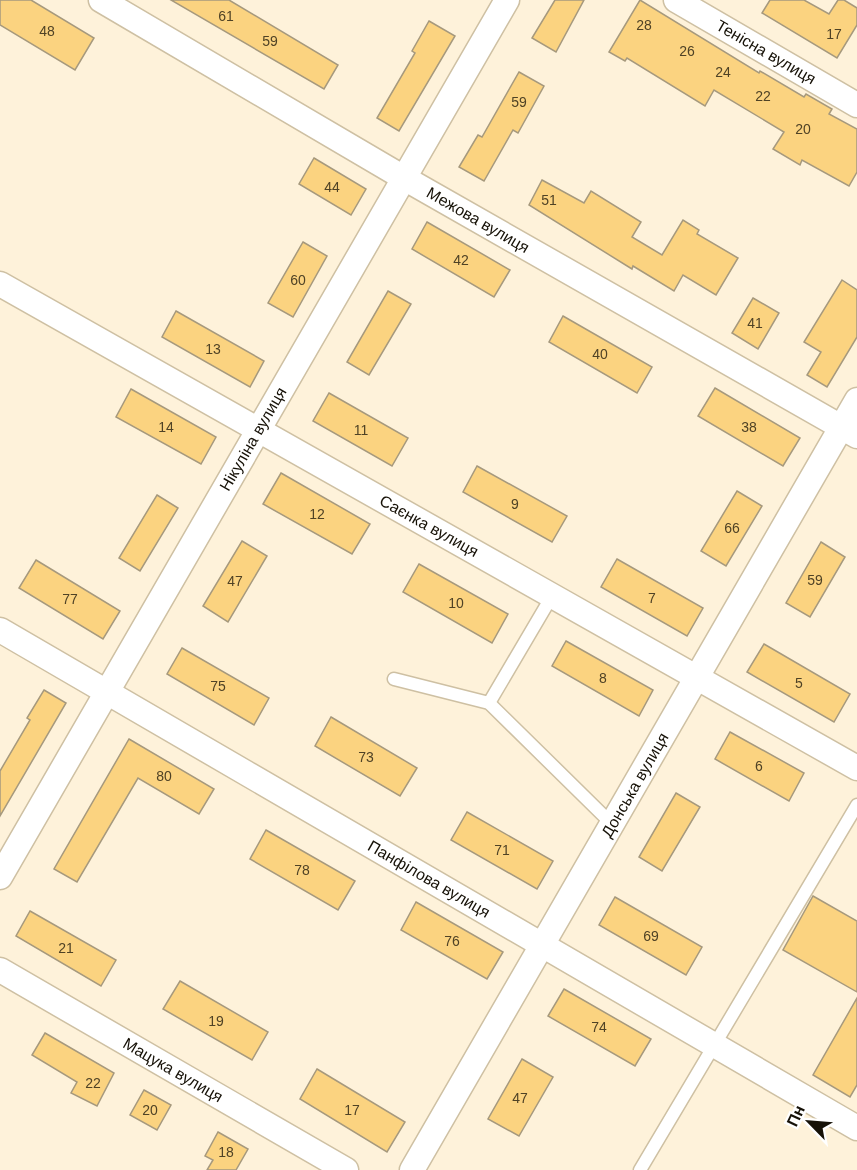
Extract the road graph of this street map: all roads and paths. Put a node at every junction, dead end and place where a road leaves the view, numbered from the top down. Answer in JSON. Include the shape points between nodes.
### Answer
{"nodes":[{"id":1,"x":101,"y":0,"type":"edge"},
{"id":2,"x":507,"y":0,"type":"edge"},
{"id":3,"x":676,"y":0,"type":"edge"},
{"id":4,"x":857,"y":105,"type":"edge"},
{"id":5,"x":404,"y":178,"type":"junction"},
{"id":6,"x":0,"y":284,"type":"edge"},
{"id":7,"x":857,"y":400,"type":"edge"},
{"id":8,"x":258,"y":430,"type":"junction"},
{"id":9,"x":849,"y":431,"type":"edge"},
{"id":10,"x":552,"y":596,"type":"junction"},
{"id":11,"x":0,"y":630,"type":"edge"},
{"id":12,"x":394,"y":678,"type":"dead end"},
{"id":13,"x":696,"y":678,"type":"junction"},
{"id":14,"x":107,"y":692,"type":"junction"},
{"id":15,"x":489,"y":703,"type":"junction"},
{"id":16,"x":857,"y":768,"type":"edge"},
{"id":17,"x":857,"y":805,"type":"edge"},
{"id":18,"x":612,"y":825,"type":"junction"},
{"id":19,"x":0,"y":877,"type":"edge"},
{"id":20,"x":543,"y":945,"type":"junction"},
{"id":21,"x":0,"y":970,"type":"edge"},
{"id":22,"x":714,"y":1045,"type":"junction"},
{"id":23,"x":857,"y":1128,"type":"edge"},
{"id":24,"x":346,"y":1170,"type":"edge"},
{"id":25,"x":412,"y":1170,"type":"edge"},
{"id":26,"x":640,"y":1170,"type":"edge"}],
"edges":[{"from":1,"to":5,"type":"street","name":"Межова вулиця"},
{"from":2,"to":5,"type":"street","name":"Нікуліна вулиця"},
{"from":3,"to":4,"type":"street","name":"Тенісна вулиця"},
{"from":5,"to":8,"type":"street","name":"Нікуліна вулиця"},
{"from":5,"to":9,"type":"street","name":"Межова вулиця"},
{"from":6,"to":8,"type":"street","name":"Саєнка вулиця"},
{"from":7,"to":9,"type":"street","name":"Донська вулиця"},
{"from":8,"to":10,"type":"street","name":"Саєнка вулиця"},
{"from":8,"to":14,"type":"street","name":"Нікуліна вулиця"},
{"from":9,"to":13,"type":"street","name":"Донська вулиця"},
{"from":10,"to":13,"type":"street","name":"Саєнка вулиця"},
{"from":10,"to":15,"type":"lane"},
{"from":11,"to":14,"type":"street","name":"Панфілова вулиця"},
{"from":12,"to":15,"type":"lane"},
{"from":13,"to":16,"type":"street","name":"Саєнка вулиця"},
{"from":13,"to":18,"type":"street","name":"Донська вулиця"},
{"from":14,"to":19,"type":"street","name":"Нікуліна вулиця"},
{"from":14,"to":20,"type":"street","name":"Панфілова вулиця"},
{"from":15,"to":18,"type":"lane"},
{"from":17,"to":22,"type":"lane"},
{"from":18,"to":20,"type":"street","name":"Донська вулиця"},
{"from":20,"to":22,"type":"street","name":"Панфілова вулиця"},
{"from":20,"to":25,"type":"street","name":"Донська вулиця"},
{"from":21,"to":24,"type":"street","name":"Мацука вулиця"},
{"from":22,"to":23,"type":"street","name":"Панфілова вулиця"},
{"from":22,"to":26,"type":"lane"}]}
